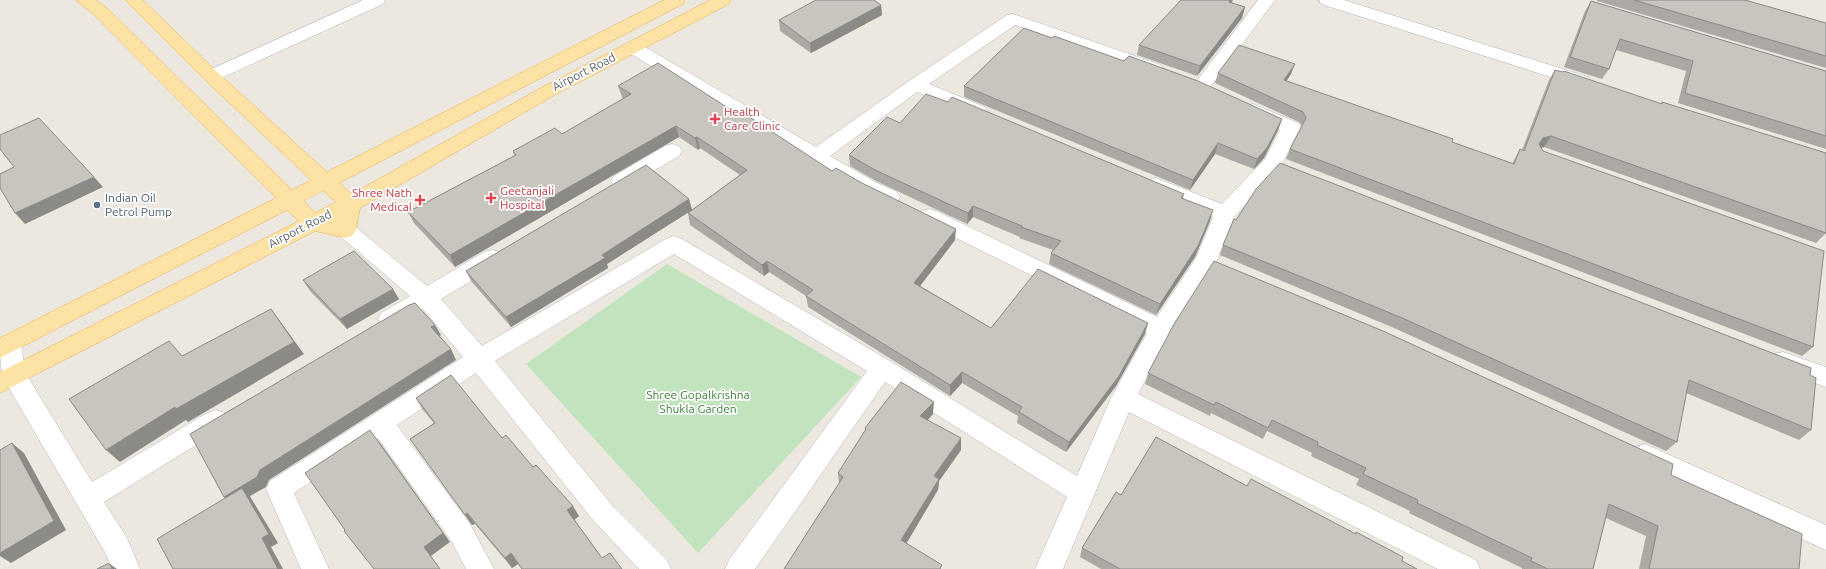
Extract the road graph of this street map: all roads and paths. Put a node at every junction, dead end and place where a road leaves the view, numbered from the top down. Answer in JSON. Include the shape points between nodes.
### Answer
{"nodes":[{"id":1,"x":84,"y":0,"type":"edge"},
{"id":2,"x":133,"y":0,"type":"edge"},
{"id":3,"x":377,"y":0,"type":"edge"},
{"id":4,"x":677,"y":0,"type":"edge"},
{"id":5,"x":723,"y":0,"type":"edge"},
{"id":6,"x":1268,"y":0,"type":"edge"},
{"id":7,"x":1327,"y":0,"type":"edge"},
{"id":8,"x":632,"y":47,"type":"junction"},
{"id":9,"x":211,"y":76,"type":"junction"},
{"id":10,"x":914,"y":85,"type":"junction"},
{"id":11,"x":1598,"y":86,"type":"edge"},
{"id":12,"x":1236,"y":102,"type":"edge"},
{"id":13,"x":994,"y":118,"type":"edge"},
{"id":14,"x":672,"y":151,"type":"dead end"},
{"id":15,"x":817,"y":156,"type":"junction"},
{"id":16,"x":1138,"y":178,"type":"edge"},
{"id":17,"x":324,"y":182,"type":"junction"},
{"id":18,"x":604,"y":191,"type":"edge"},
{"id":19,"x":288,"y":200,"type":"junction"},
{"id":20,"x":350,"y":204,"type":"junction"},
{"id":21,"x":1225,"y":214,"type":"junction"},
{"id":22,"x":313,"y":223,"type":"junction"},
{"id":23,"x":346,"y":230,"type":"junction"},
{"id":24,"x":508,"y":248,"type":"edge"},
{"id":25,"x":1206,"y":260,"type":"junction"},
{"id":26,"x":1228,"y":269,"type":"edge"},
{"id":27,"x":426,"y":297,"type":"junction"},
{"id":28,"x":1162,"y":328,"type":"junction"},
{"id":29,"x":372,"y":329,"type":"edge"},
{"id":30,"x":4,"y":347,"type":"edge"},
{"id":31,"x":1767,"y":354,"type":"edge"},
{"id":32,"x":479,"y":359,"type":"junction"},
{"id":33,"x":882,"y":368,"type":"junction"},
{"id":34,"x":1826,"y":377,"type":"edge"},
{"id":35,"x":7,"y":379,"type":"edge"},
{"id":36,"x":1123,"y":398,"type":"junction"},
{"id":37,"x":236,"y":409,"type":"edge"},
{"id":38,"x":381,"y":422,"type":"junction"},
{"id":39,"x":1623,"y":445,"type":"edge"},
{"id":40,"x":1082,"y":493,"type":"junction"},
{"id":41,"x":88,"y":498,"type":"junction"},
{"id":42,"x":1826,"y":538,"type":"edge"},
{"id":43,"x":1055,"y":567,"type":"edge"},
{"id":44,"x":126,"y":569,"type":"edge"},
{"id":45,"x":315,"y":569,"type":"edge"},
{"id":46,"x":480,"y":569,"type":"edge"},
{"id":47,"x":657,"y":569,"type":"edge"},
{"id":48,"x":739,"y":569,"type":"edge"},
{"id":49,"x":1466,"y":569,"type":"edge"}],
"edges":[{"from":1,"to":19,"type":"main road","via":[[99,10]]},
{"from":2,"to":9,"type":"main road"},
{"from":3,"to":9,"type":"street"},
{"from":4,"to":17,"type":"main road","name":"Airport Road"},
{"from":5,"to":8,"type":"main road","name":"Airport Road"},
{"from":6,"to":10,"type":"street","via":[[1194,84],[1013,19]]},
{"from":7,"to":11,"type":"street"},
{"from":8,"to":15,"type":"street"},
{"from":8,"to":20,"type":"main road","name":"Airport Road","via":[[545,92]]},
{"from":9,"to":17,"type":"main road"},
{"from":10,"to":13,"type":"street"},
{"from":10,"to":15,"type":"street"},
{"from":12,"to":21,"type":"street","via":[[1291,127],[1280,166]]},
{"from":14,"to":18,"type":"street"},
{"from":15,"to":28,"type":"street","via":[[868,187]]},
{"from":16,"to":21,"type":"street"},
{"from":17,"to":19,"type":"main road","name":"Airport Road"},
{"from":17,"to":20,"type":"main road"},
{"from":19,"to":22,"type":"main road"},
{"from":19,"to":30,"type":"main road","name":"Airport Road"},
{"from":20,"to":22,"type":"main road","name":"Airport Road"},
{"from":20,"to":23,"type":"main road"},
{"from":21,"to":25,"type":"street"},
{"from":22,"to":23,"type":"main road"},
{"from":22,"to":35,"type":"main road","name":"Airport Road"},
{"from":23,"to":27,"type":"street"},
{"from":24,"to":27,"type":"street"},
{"from":25,"to":26,"type":"street"},
{"from":25,"to":28,"type":"street"},
{"from":27,"to":29,"type":"street"},
{"from":27,"to":32,"type":"street"},
{"from":28,"to":36,"type":"street"},
{"from":30,"to":35,"type":"street"},
{"from":31,"to":34,"type":"street"},
{"from":32,"to":33,"type":"street","via":[[674,244]]},
{"from":32,"to":38,"type":"street"},
{"from":32,"to":47,"type":"street","via":[[602,512]]},
{"from":33,"to":40,"type":"street"},
{"from":33,"to":48,"type":"street"},
{"from":35,"to":41,"type":"street"},
{"from":36,"to":40,"type":"street"},
{"from":36,"to":49,"type":"street"},
{"from":37,"to":41,"type":"street"},
{"from":38,"to":45,"type":"street","via":[[279,489]]},
{"from":38,"to":46,"type":"street","via":[[460,533]]},
{"from":39,"to":42,"type":"street"},
{"from":40,"to":43,"type":"street"},
{"from":41,"to":44,"type":"street","via":[[117,547]]}]}
